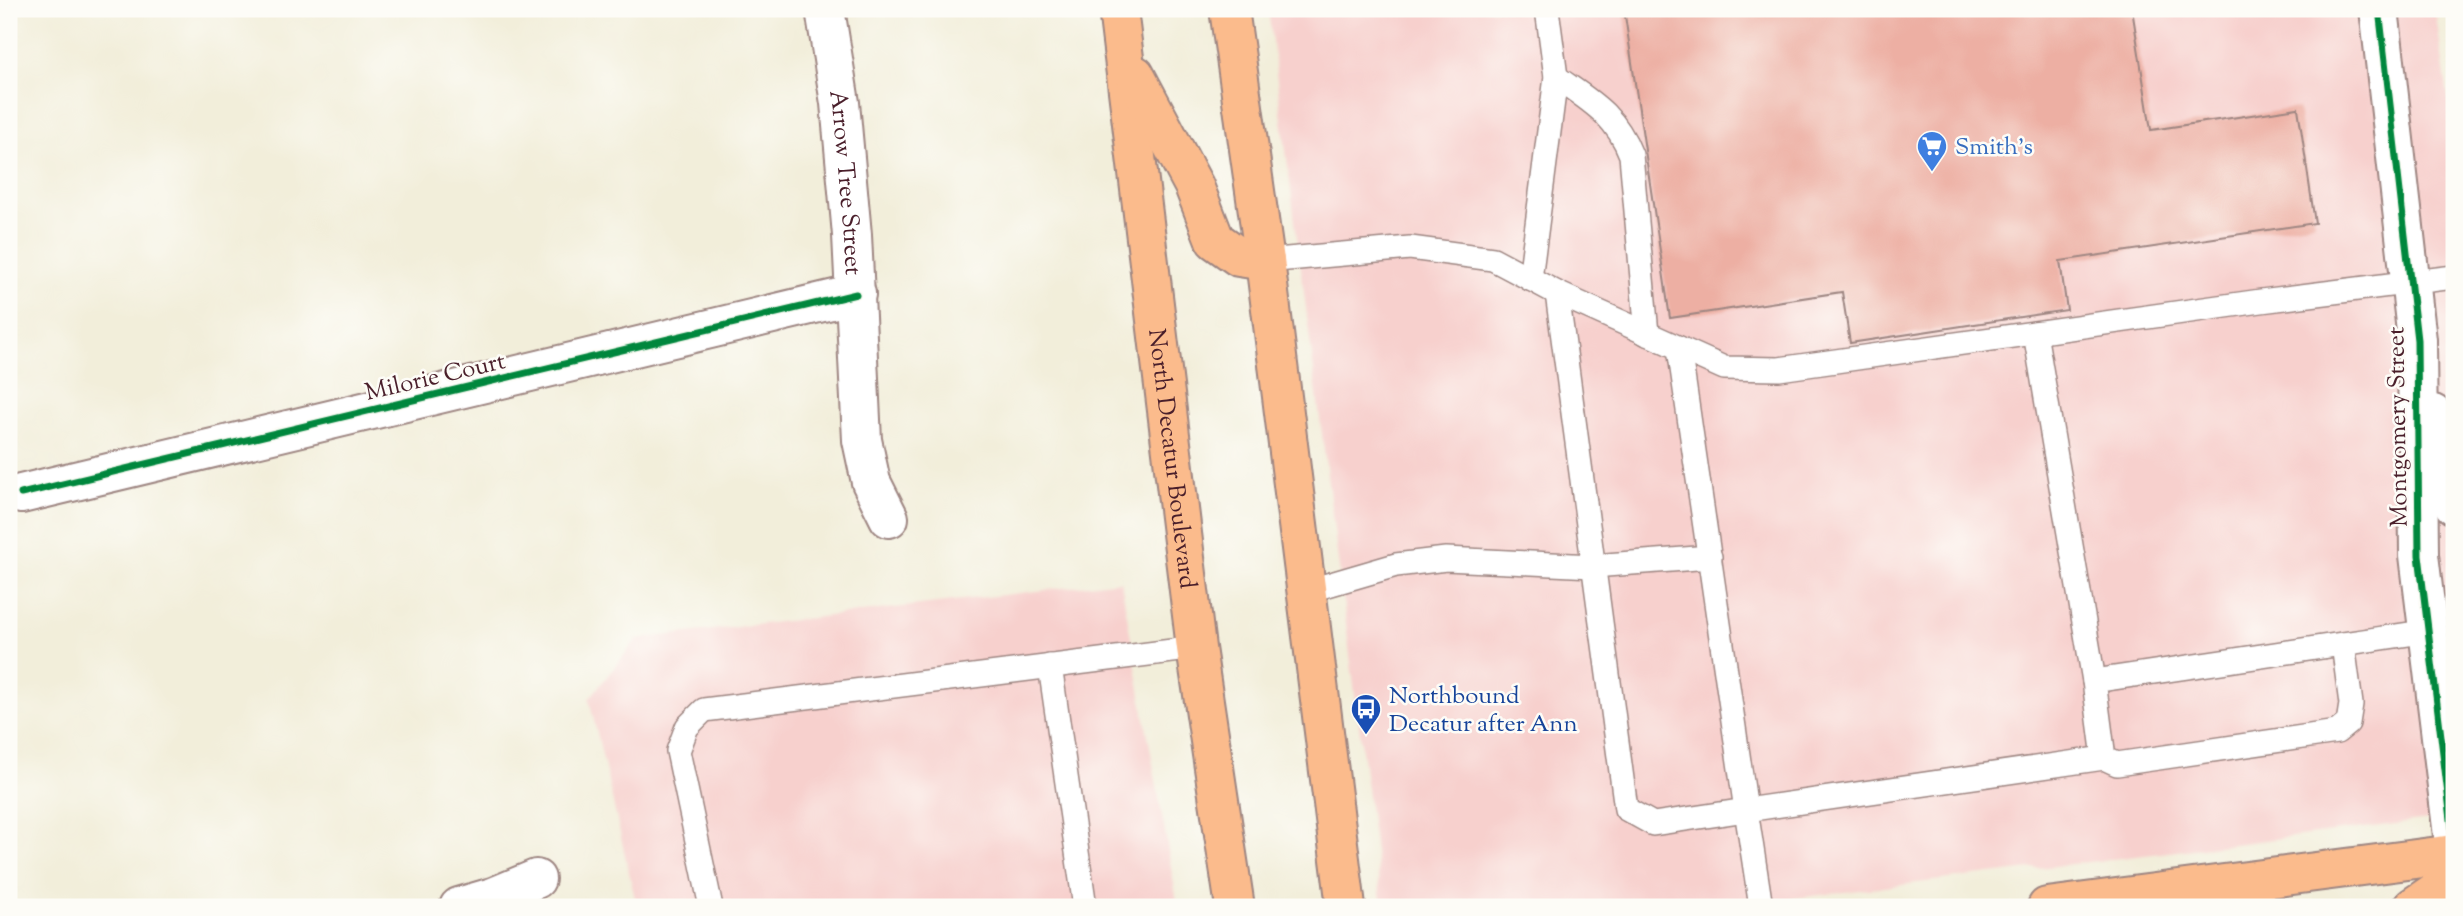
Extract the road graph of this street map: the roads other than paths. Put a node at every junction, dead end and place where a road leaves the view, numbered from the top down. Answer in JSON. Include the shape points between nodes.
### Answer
{"nodes":[{"id":1,"x":825,"y":9,"type":"edge"},
{"id":2,"x":1118,"y":9,"type":"edge"},
{"id":3,"x":1229,"y":9,"type":"edge"},
{"id":4,"x":1547,"y":9,"type":"edge"},
{"id":5,"x":2379,"y":9,"type":"edge"},
{"id":6,"x":1124,"y":54,"type":"junction"},
{"id":7,"x":1556,"y":77,"type":"junction"},
{"id":8,"x":1265,"y":261,"type":"junction"},
{"id":9,"x":2454,"y":278,"type":"edge"},
{"id":10,"x":1530,"y":279,"type":"junction"},
{"id":11,"x":2410,"y":283,"type":"junction"},
{"id":12,"x":1557,"y":293,"type":"junction"},
{"id":13,"x":856,"y":294,"type":"junction"},
{"id":14,"x":2035,"y":333,"type":"junction"},
{"id":15,"x":1647,"y":334,"type":"junction"},
{"id":16,"x":2417,"y":340,"type":"junction"},
{"id":17,"x":1679,"y":348,"type":"junction"},
{"id":18,"x":21,"y":494,"type":"dead end"},
{"id":19,"x":2454,"y":505,"type":"edge"},
{"id":20,"x":889,"y":518,"type":"dead end"},
{"id":21,"x":1710,"y":557,"type":"junction"},
{"id":22,"x":1593,"y":566,"type":"junction"},
{"id":23,"x":1307,"y":590,"type":"junction"},
{"id":24,"x":2428,"y":631,"type":"junction"},
{"id":25,"x":2343,"y":644,"type":"junction"},
{"id":26,"x":1196,"y":648,"type":"junction"},
{"id":27,"x":1049,"y":666,"type":"junction"},
{"id":28,"x":2094,"y":681,"type":"junction"},
{"id":29,"x":2104,"y":758,"type":"junction"},
{"id":30,"x":1746,"y":810,"type":"junction"},
{"id":31,"x":2454,"y":844,"type":"edge"},
{"id":32,"x":2454,"y":854,"type":"edge"},
{"id":33,"x":536,"y":879,"type":"dead end"},
{"id":34,"x":2454,"y":879,"type":"edge"},
{"id":35,"x":459,"y":907,"type":"edge"},
{"id":36,"x":712,"y":907,"type":"edge"},
{"id":37,"x":1085,"y":907,"type":"edge"},
{"id":38,"x":1236,"y":907,"type":"edge"},
{"id":39,"x":1346,"y":907,"type":"edge"},
{"id":40,"x":1761,"y":907,"type":"edge"},
{"id":41,"x":2047,"y":907,"type":"edge"},
{"id":42,"x":2413,"y":907,"type":"edge"}],
"edges":[{"from":1,"to":13,"type":"street","name":"Arrow Tree Street","via":[[840,103]]},
{"from":2,"to":6,"type":"main road","name":"North Decatur Boulevard"},
{"from":3,"to":8,"type":"main road"},
{"from":4,"to":7,"type":"lane"},
{"from":5,"to":11,"type":"street","name":"Montgomery Street"},
{"from":6,"to":8,"type":"main road","via":[[1194,186],[1215,240],[1239,257]]},
{"from":6,"to":26,"type":"main road","name":"North Decatur Boulevard"},
{"from":7,"to":10,"type":"lane"},
{"from":7,"to":15,"type":"lane","via":[[1601,108],[1622,131],[1631,155]]},
{"from":8,"to":10,"type":"lane","via":[[1410,248],[1493,260]]},
{"from":8,"to":23,"type":"main road"},
{"from":9,"to":11,"type":"lane"},
{"from":10,"to":12,"type":"lane"},
{"from":11,"to":14,"type":"lane"},
{"from":11,"to":16,"type":"street","name":"Montgomery Street"},
{"from":12,"to":15,"type":"lane"},
{"from":12,"to":22,"type":"lane"},
{"from":13,"to":18,"type":"street","name":"Milorie Court"},
{"from":13,"to":20,"type":"street","name":"Arrow Tree Street","via":[[862,440],[871,482]]},
{"from":14,"to":17,"type":"lane","via":[[1779,369],[1724,368]]},
{"from":14,"to":28,"type":"lane"},
{"from":15,"to":17,"type":"lane"},
{"from":16,"to":19,"type":"street","name":"Montgomery Street"},
{"from":16,"to":24,"type":"street","name":"Montgomery Street","via":[[2419,555]]},
{"from":17,"to":21,"type":"lane"},
{"from":21,"to":22,"type":"lane"},
{"from":21,"to":30,"type":"lane"},
{"from":22,"to":23,"type":"lane","via":[[1446,559],[1396,565]]},
{"from":22,"to":30,"type":"lane","via":[[1626,809],[1653,824]]},
{"from":23,"to":39,"type":"main road"},
{"from":24,"to":25,"type":"lane"},
{"from":24,"to":31,"type":"street","name":"Montgomery Street"},
{"from":25,"to":28,"type":"lane"},
{"from":25,"to":29,"type":"lane","via":[[2351,704],[2348,723],[2337,732],[2118,764]]},
{"from":26,"to":27,"type":"lane"},
{"from":26,"to":38,"type":"main road","name":"North Decatur Boulevard"},
{"from":27,"to":36,"type":"lane","via":[[704,710],[688,727],[678,751]]},
{"from":27,"to":37,"type":"lane"},
{"from":28,"to":29,"type":"lane"},
{"from":29,"to":30,"type":"lane"},
{"from":30,"to":40,"type":"lane"},
{"from":32,"to":41,"type":"main road"},
{"from":33,"to":35,"type":"street"},
{"from":34,"to":42,"type":"main road"}]}
